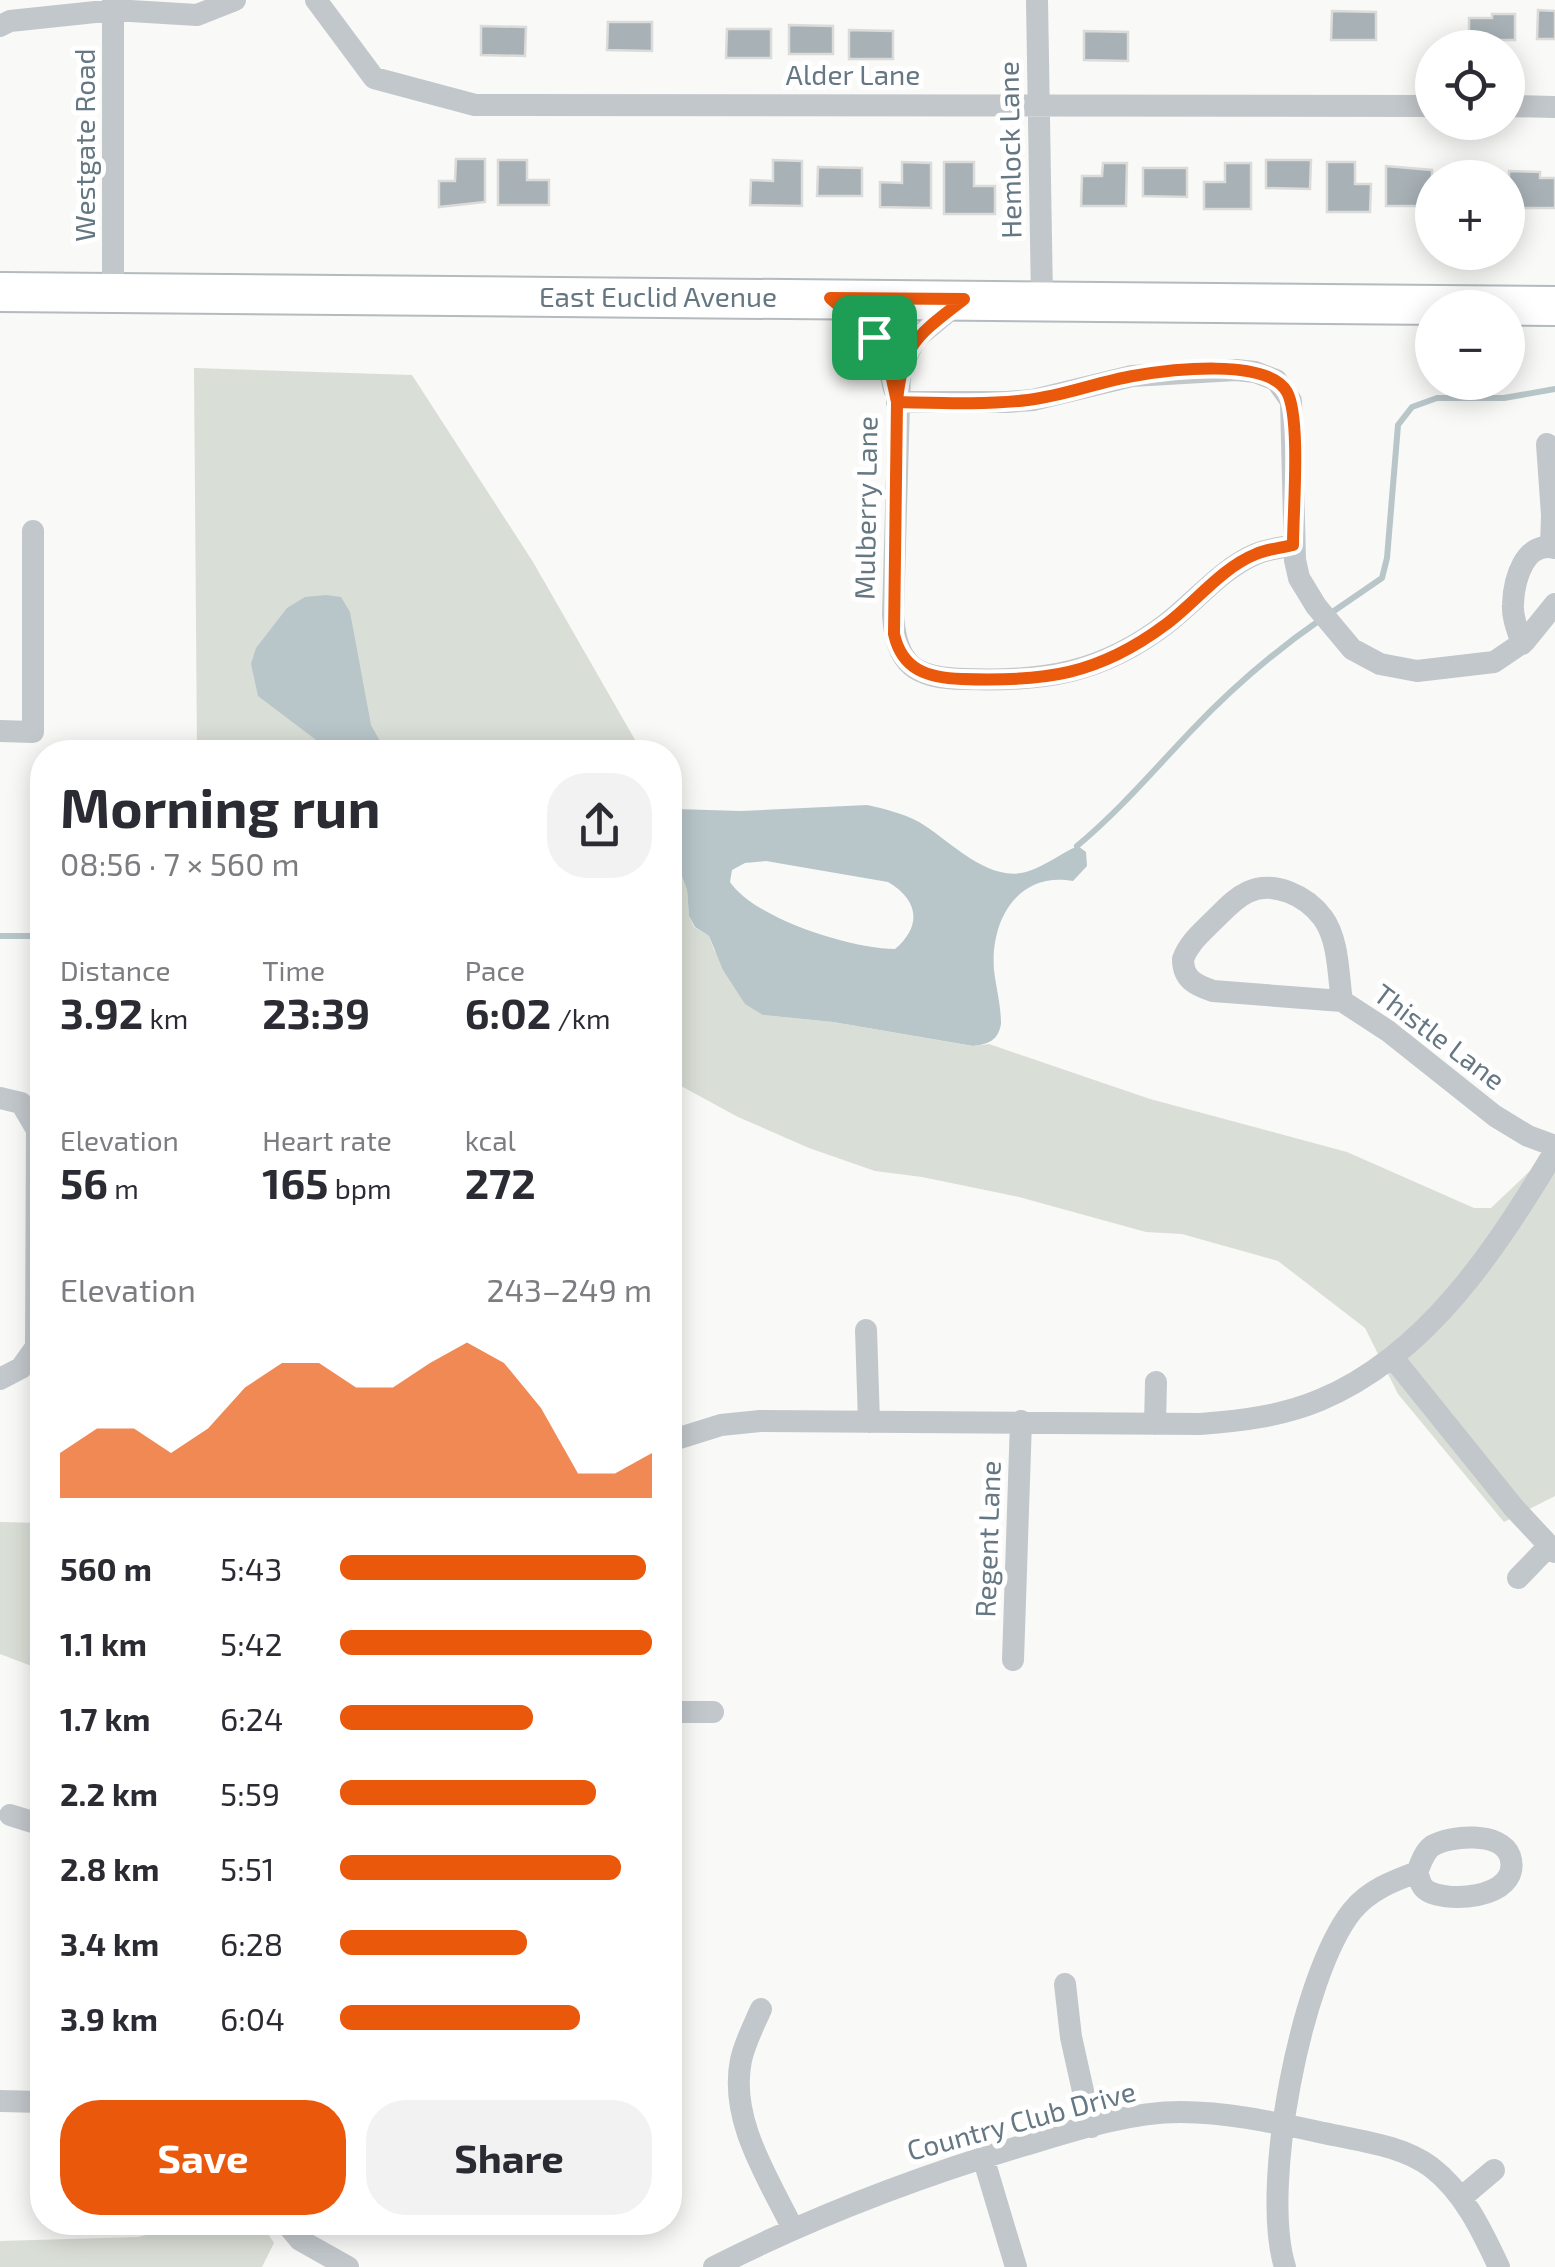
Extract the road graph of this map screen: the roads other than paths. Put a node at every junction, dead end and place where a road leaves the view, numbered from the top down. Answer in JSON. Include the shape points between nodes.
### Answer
{"nodes":[{"id":1,"x":234,"y":0,"type":"edge"},
{"id":2,"x":316,"y":0,"type":"edge"},
{"id":3,"x":1038,"y":0,"type":"edge"},
{"id":4,"x":114,"y":5,"type":"edge"},
{"id":5,"x":0,"y":26,"type":"edge"},
{"id":6,"x":1037,"y":104,"type":"junction"},
{"id":7,"x":1415,"y":106,"type":"edge"},
{"id":8,"x":1525,"y":106,"type":"edge"},
{"id":9,"x":1555,"y":107,"type":"edge"},
{"id":10,"x":113,"y":291,"type":"junction"},
{"id":11,"x":0,"y":292,"type":"edge"},
{"id":12,"x":830,"y":298,"type":"junction"},
{"id":13,"x":964,"y":299,"type":"junction"},
{"id":14,"x":1042,"y":299,"type":"junction"},
{"id":15,"x":1555,"y":306,"type":"edge"},
{"id":16,"x":897,"y":402,"type":"junction"},
{"id":17,"x":1547,"y":444,"type":"dead end"},
{"id":18,"x":34,"y":531,"type":"dead end"},
{"id":19,"x":1293,"y":545,"type":"junction"},
{"id":20,"x":1553,"y":547,"type":"edge"},
{"id":21,"x":1555,"y":604,"type":"edge"},
{"id":22,"x":1522,"y":644,"type":"junction"},
{"id":23,"x":0,"y":732,"type":"edge"},
{"id":24,"x":1342,"y":1001,"type":"junction"},
{"id":25,"x":0,"y":1098,"type":"edge"},
{"id":26,"x":30,"y":1120,"type":"edge"},
{"id":27,"x":1555,"y":1148,"type":"edge"},
{"id":28,"x":866,"y":1330,"type":"dead end"},
{"id":29,"x":30,"y":1356,"type":"edge"},
{"id":30,"x":1393,"y":1358,"type":"junction"},
{"id":31,"x":0,"y":1379,"type":"edge"},
{"id":32,"x":1156,"y":1382,"type":"dead end"},
{"id":33,"x":1021,"y":1421,"type":"junction"},
{"id":34,"x":869,"y":1422,"type":"junction"},
{"id":35,"x":1156,"y":1424,"type":"junction"},
{"id":36,"x":682,"y":1437,"type":"edge"},
{"id":37,"x":1551,"y":1549,"type":"edge"},
{"id":38,"x":1518,"y":1578,"type":"dead end"},
{"id":39,"x":1013,"y":1660,"type":"dead end"},
{"id":40,"x":682,"y":1712,"type":"edge"},
{"id":41,"x":713,"y":1712,"type":"dead end"},
{"id":42,"x":10,"y":1814,"type":"dead end"},
{"id":43,"x":30,"y":1821,"type":"edge"},
{"id":44,"x":1417,"y":1872,"type":"dead end"},
{"id":45,"x":1065,"y":1984,"type":"dead end"},
{"id":46,"x":761,"y":2009,"type":"dead end"},
{"id":47,"x":0,"y":2101,"type":"edge"},
{"id":48,"x":30,"y":2102,"type":"edge"},
{"id":49,"x":1284,"y":2125,"type":"junction"},
{"id":50,"x":1092,"y":2127,"type":"junction"},
{"id":51,"x":983,"y":2158,"type":"junction"},
{"id":52,"x":1494,"y":2170,"type":"dead end"},
{"id":53,"x":1461,"y":2198,"type":"junction"},
{"id":54,"x":792,"y":2227,"type":"junction"},
{"id":55,"x":296,"y":2235,"type":"edge"},
{"id":56,"x":348,"y":2267,"type":"edge"},
{"id":57,"x":714,"y":2267,"type":"edge"},
{"id":58,"x":1016,"y":2267,"type":"edge"},
{"id":59,"x":1284,"y":2267,"type":"edge"},
{"id":60,"x":1499,"y":2267,"type":"edge"}],
"edges":[{"from":1,"to":4,"type":"street","via":[[196,15]]},
{"from":2,"to":6,"type":"street","name":"Alder Lane","via":[[374,78],[476,105]]},
{"from":3,"to":6,"type":"street","name":"Hemlock Lane"},
{"from":4,"to":5,"type":"street"},
{"from":4,"to":10,"type":"street","name":"Westgate Road"},
{"from":6,"to":7,"type":"street","name":"Alder Lane"},
{"from":6,"to":14,"type":"street","name":"Hemlock Lane"},
{"from":8,"to":9,"type":"street"},
{"from":10,"to":11,"type":"main road","name":"East Euclid Avenue"},
{"from":10,"to":12,"type":"main road","name":"East Euclid Avenue"},
{"from":12,"to":13,"type":"main road","name":"East Euclid Avenue"},
{"from":12,"to":16,"type":"street","name":"Mulberry Lane","via":[[887,356]]},
{"from":13,"to":14,"type":"main road","name":"East Euclid Avenue"},
{"from":13,"to":16,"type":"street","name":"Mulberry Lane","via":[[915,338],[900,370]]},
{"from":14,"to":15,"type":"main road","name":"East Euclid Avenue"},
{"from":16,"to":19,"type":"street","via":[[1033,400],[1167,372],[1268,375],[1285,389],[1293,418]]},
{"from":16,"to":19,"type":"street","name":"Mulberry Lane","via":[[894,634],[904,659],[926,676],[1007,680],[1077,672],[1164,626],[1239,563]]},
{"from":17,"to":20,"type":"street"},
{"from":18,"to":23,"type":"street","via":[[33,732]]},
{"from":19,"to":22,"type":"street","via":[[1299,578],[1316,606],[1366,659],[1417,671],[1494,662]]},
{"from":20,"to":22,"type":"street","via":[[1529,553],[1520,571],[1512,603]]},
{"from":21,"to":22,"type":"street"},
{"from":24,"to":24,"type":"street","name":"Thistle Lane","via":[[1197,986],[1184,958],[1234,901],[1249,891],[1278,889],[1311,904],[1324,920],[1333,937]]},
{"from":24,"to":27,"type":"street","name":"Thistle Lane","via":[[1495,1116]]},
{"from":25,"to":26,"type":"street","via":[[20,1103]]},
{"from":27,"to":30,"type":"street","via":[[1483,1262]]},
{"from":28,"to":34,"type":"street"},
{"from":29,"to":31,"type":"street"},
{"from":30,"to":35,"type":"street","via":[[1322,1400],[1287,1411]]},
{"from":30,"to":37,"type":"street"},
{"from":32,"to":35,"type":"street"},
{"from":33,"to":34,"type":"street"},
{"from":33,"to":35,"type":"street"},
{"from":33,"to":39,"type":"street","name":"Regent Lane"},
{"from":34,"to":36,"type":"street","via":[[760,1421]]},
{"from":37,"to":38,"type":"street"},
{"from":40,"to":41,"type":"street"},
{"from":42,"to":43,"type":"street"},
{"from":44,"to":49,"type":"street","via":[[1380,1887],[1337,1932],[1303,2023]]},
{"from":45,"to":50,"type":"street"},
{"from":46,"to":54,"type":"street","via":[[741,2059],[742,2116]]},
{"from":47,"to":48,"type":"street"},
{"from":49,"to":50,"type":"street","name":"Country Club Drive","via":[[1180,2112]]},
{"from":49,"to":53,"type":"street","name":"Country Club Drive","via":[[1411,2155]]},
{"from":49,"to":59,"type":"street"},
{"from":50,"to":51,"type":"street","name":"Country Club Drive"},
{"from":51,"to":54,"type":"street","name":"Country Club Drive"},
{"from":51,"to":58,"type":"street"},
{"from":52,"to":53,"type":"street"},
{"from":53,"to":60,"type":"street","name":"Country Club Drive"},
{"from":54,"to":57,"type":"street","name":"Country Club Drive"},
{"from":55,"to":56,"type":"street"}]}
